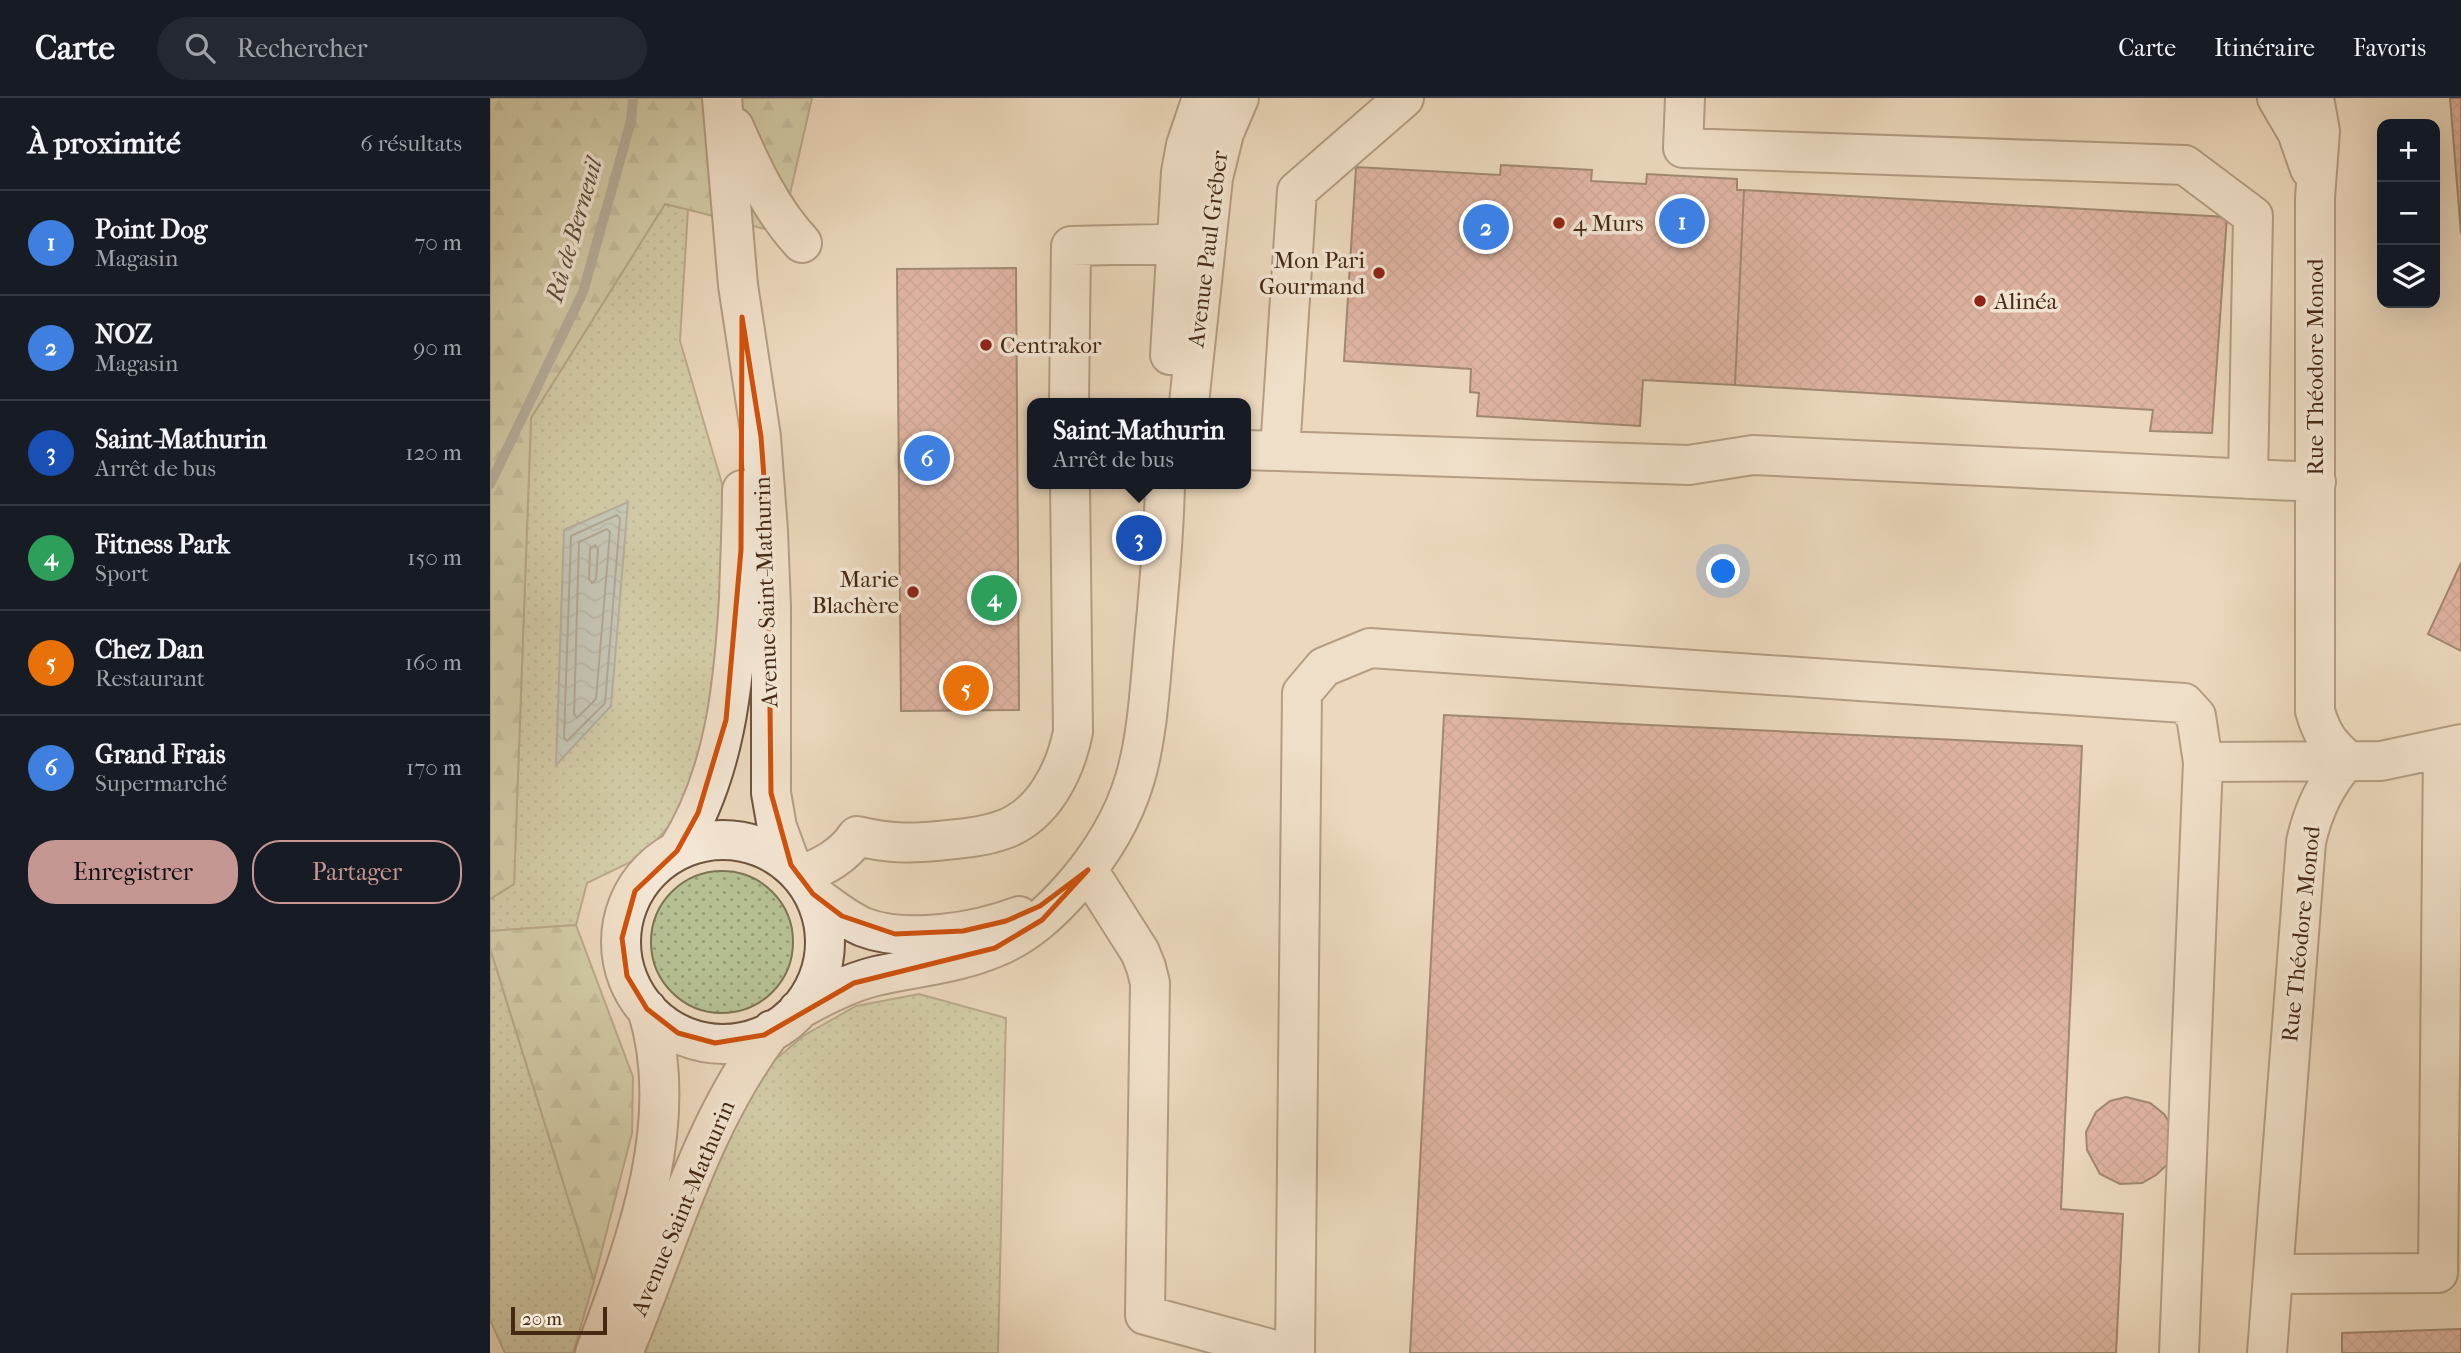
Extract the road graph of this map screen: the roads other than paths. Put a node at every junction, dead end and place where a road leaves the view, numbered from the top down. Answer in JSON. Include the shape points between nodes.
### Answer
{"nodes":[{"id":1,"x":1202,"y":98,"type":"edge"},
{"id":2,"x":1239,"y":98,"type":"edge"},
{"id":3,"x":1404,"y":98,"type":"edge"},
{"id":4,"x":1685,"y":98,"type":"edge"},
{"id":5,"x":2277,"y":98,"type":"edge"},
{"id":6,"x":2314,"y":98,"type":"edge"},
{"id":7,"x":722,"y":99,"type":"edge"},
{"id":8,"x":2315,"y":198,"type":"junction"},
{"id":9,"x":802,"y":243,"type":"dead end"},
{"id":10,"x":1191,"y":243,"type":"junction"},
{"id":11,"x":742,"y":317,"type":"junction"},
{"id":12,"x":1069,"y":398,"type":"edge"},
{"id":13,"x":1168,"y":398,"type":"edge"},
{"id":14,"x":1189,"y":398,"type":"edge"},
{"id":15,"x":1263,"y":450,"type":"edge"},
{"id":16,"x":2248,"y":479,"type":"junction"},
{"id":17,"x":2316,"y":482,"type":"junction"},
{"id":18,"x":1070,"y":489,"type":"edge"},
{"id":19,"x":1165,"y":489,"type":"edge"},
{"id":20,"x":1174,"y":489,"type":"edge"},
{"id":21,"x":1164,"y":537,"type":"junction"},
{"id":22,"x":2452,"y":746,"type":"edge"},
{"id":23,"x":2347,"y":760,"type":"junction"},
{"id":24,"x":2203,"y":762,"type":"junction"},
{"id":25,"x":677,"y":851,"type":"junction"},
{"id":26,"x":1088,"y":870,"type":"junction"},
{"id":27,"x":802,"y":878,"type":"junction"},
{"id":28,"x":647,"y":1009,"type":"junction"},
{"id":29,"x":785,"y":1020,"type":"junction"},
{"id":30,"x":2273,"y":1274,"type":"junction"},
{"id":31,"x":595,"y":1353,"type":"edge"},
{"id":32,"x":623,"y":1353,"type":"edge"},
{"id":33,"x":1286,"y":1353,"type":"edge"},
{"id":34,"x":1295,"y":1353,"type":"edge"},
{"id":35,"x":2179,"y":1353,"type":"edge"},
{"id":36,"x":2267,"y":1353,"type":"edge"}],
"edges":[{"from":1,"to":10,"type":"street","name":"Avenue Paul Gréber","via":[[1191,126],[1178,199]]},
{"from":2,"to":10,"type":"street","name":"Avenue Paul Gréber"},
{"from":3,"to":15,"type":"street","via":[[1297,191]]},
{"from":4,"to":16,"type":"street","via":[[1683,148],[2185,166],[2253,216]]},
{"from":5,"to":8,"type":"street","name":"Rue Théodore Monod","via":[[2303,146]]},
{"from":6,"to":8,"type":"street","name":"Rue Théodore Monod","via":[[2320,131]]},
{"from":7,"to":9,"type":"street","via":[[762,187]]},
{"from":7,"to":11,"type":"street","name":"Avenue Saint-Mathurin"},
{"from":8,"to":17,"type":"street","name":"Rue Théodore Monod"},
{"from":10,"to":12,"type":"street","via":[[1071,246]]},
{"from":10,"to":13,"type":"street","name":"Avenue Paul Gréber"},
{"from":10,"to":14,"type":"street","name":"Avenue Paul Gréber"},
{"from":11,"to":25,"type":"street","name":"Avenue Saint-Mathurin","via":[[742,510],[732,686],[711,777]]},
{"from":11,"to":27,"type":"street","name":"Avenue Saint-Mathurin","via":[[761,437],[768,542],[771,793],[777,827]]},
{"from":15,"to":16,"type":"street","via":[[1689,465],[1754,455]]},
{"from":16,"to":17,"type":"street"},
{"from":17,"to":23,"type":"street","name":"Rue Théodore Monod","via":[[2315,711],[2329,744]]},
{"from":18,"to":27,"type":"street","via":[[1073,732],[1062,770],[1049,792],[1021,821],[964,839],[909,844],[857,836],[838,857]]},
{"from":19,"to":21,"type":"street"},
{"from":20,"to":21,"type":"street"},
{"from":21,"to":26,"type":"street","via":[[1141,762],[1121,817]]},
{"from":22,"to":23,"type":"street","via":[[2381,761]]},
{"from":22,"to":30,"type":"street","via":[[2438,1273]]},
{"from":23,"to":24,"type":"street"},
{"from":23,"to":30,"type":"street","name":"Rue Théodore Monod","via":[[2321,797],[2306,842]]},
{"from":24,"to":34,"type":"street","via":[[2196,716],[2184,703],[1370,648],[1324,667],[1302,693]]},
{"from":24,"to":35,"type":"street"},
{"from":25,"to":27,"type":"street","via":[[710,841],[736,841],[769,851]]},
{"from":25,"to":28,"type":"street","via":[[640,883],[624,918],[624,967]]},
{"from":26,"to":27,"type":"street","via":[[1058,895],[1023,914],[989,926],[936,933],[878,932],[842,916]]},
{"from":26,"to":29,"type":"street","via":[[1042,920],[1013,939],[975,956],[854,983],[826,994]]},
{"from":26,"to":33,"type":"street","via":[[1140,952],[1150,983],[1145,1315]]},
{"from":27,"to":29,"type":"street","via":[[822,917],[824,950],[816,982]]},
{"from":28,"to":29,"type":"street","via":[[669,1028],[706,1042],[745,1041]]},
{"from":28,"to":31,"type":"street","name":"Avenue Saint-Mathurin","via":[[658,1064],[651,1180]]},
{"from":29,"to":32,"type":"street","name":"Avenue Saint-Mathurin","via":[[746,1065],[712,1131]]},
{"from":30,"to":36,"type":"street","name":"Rue Théodore Monod"}]}
